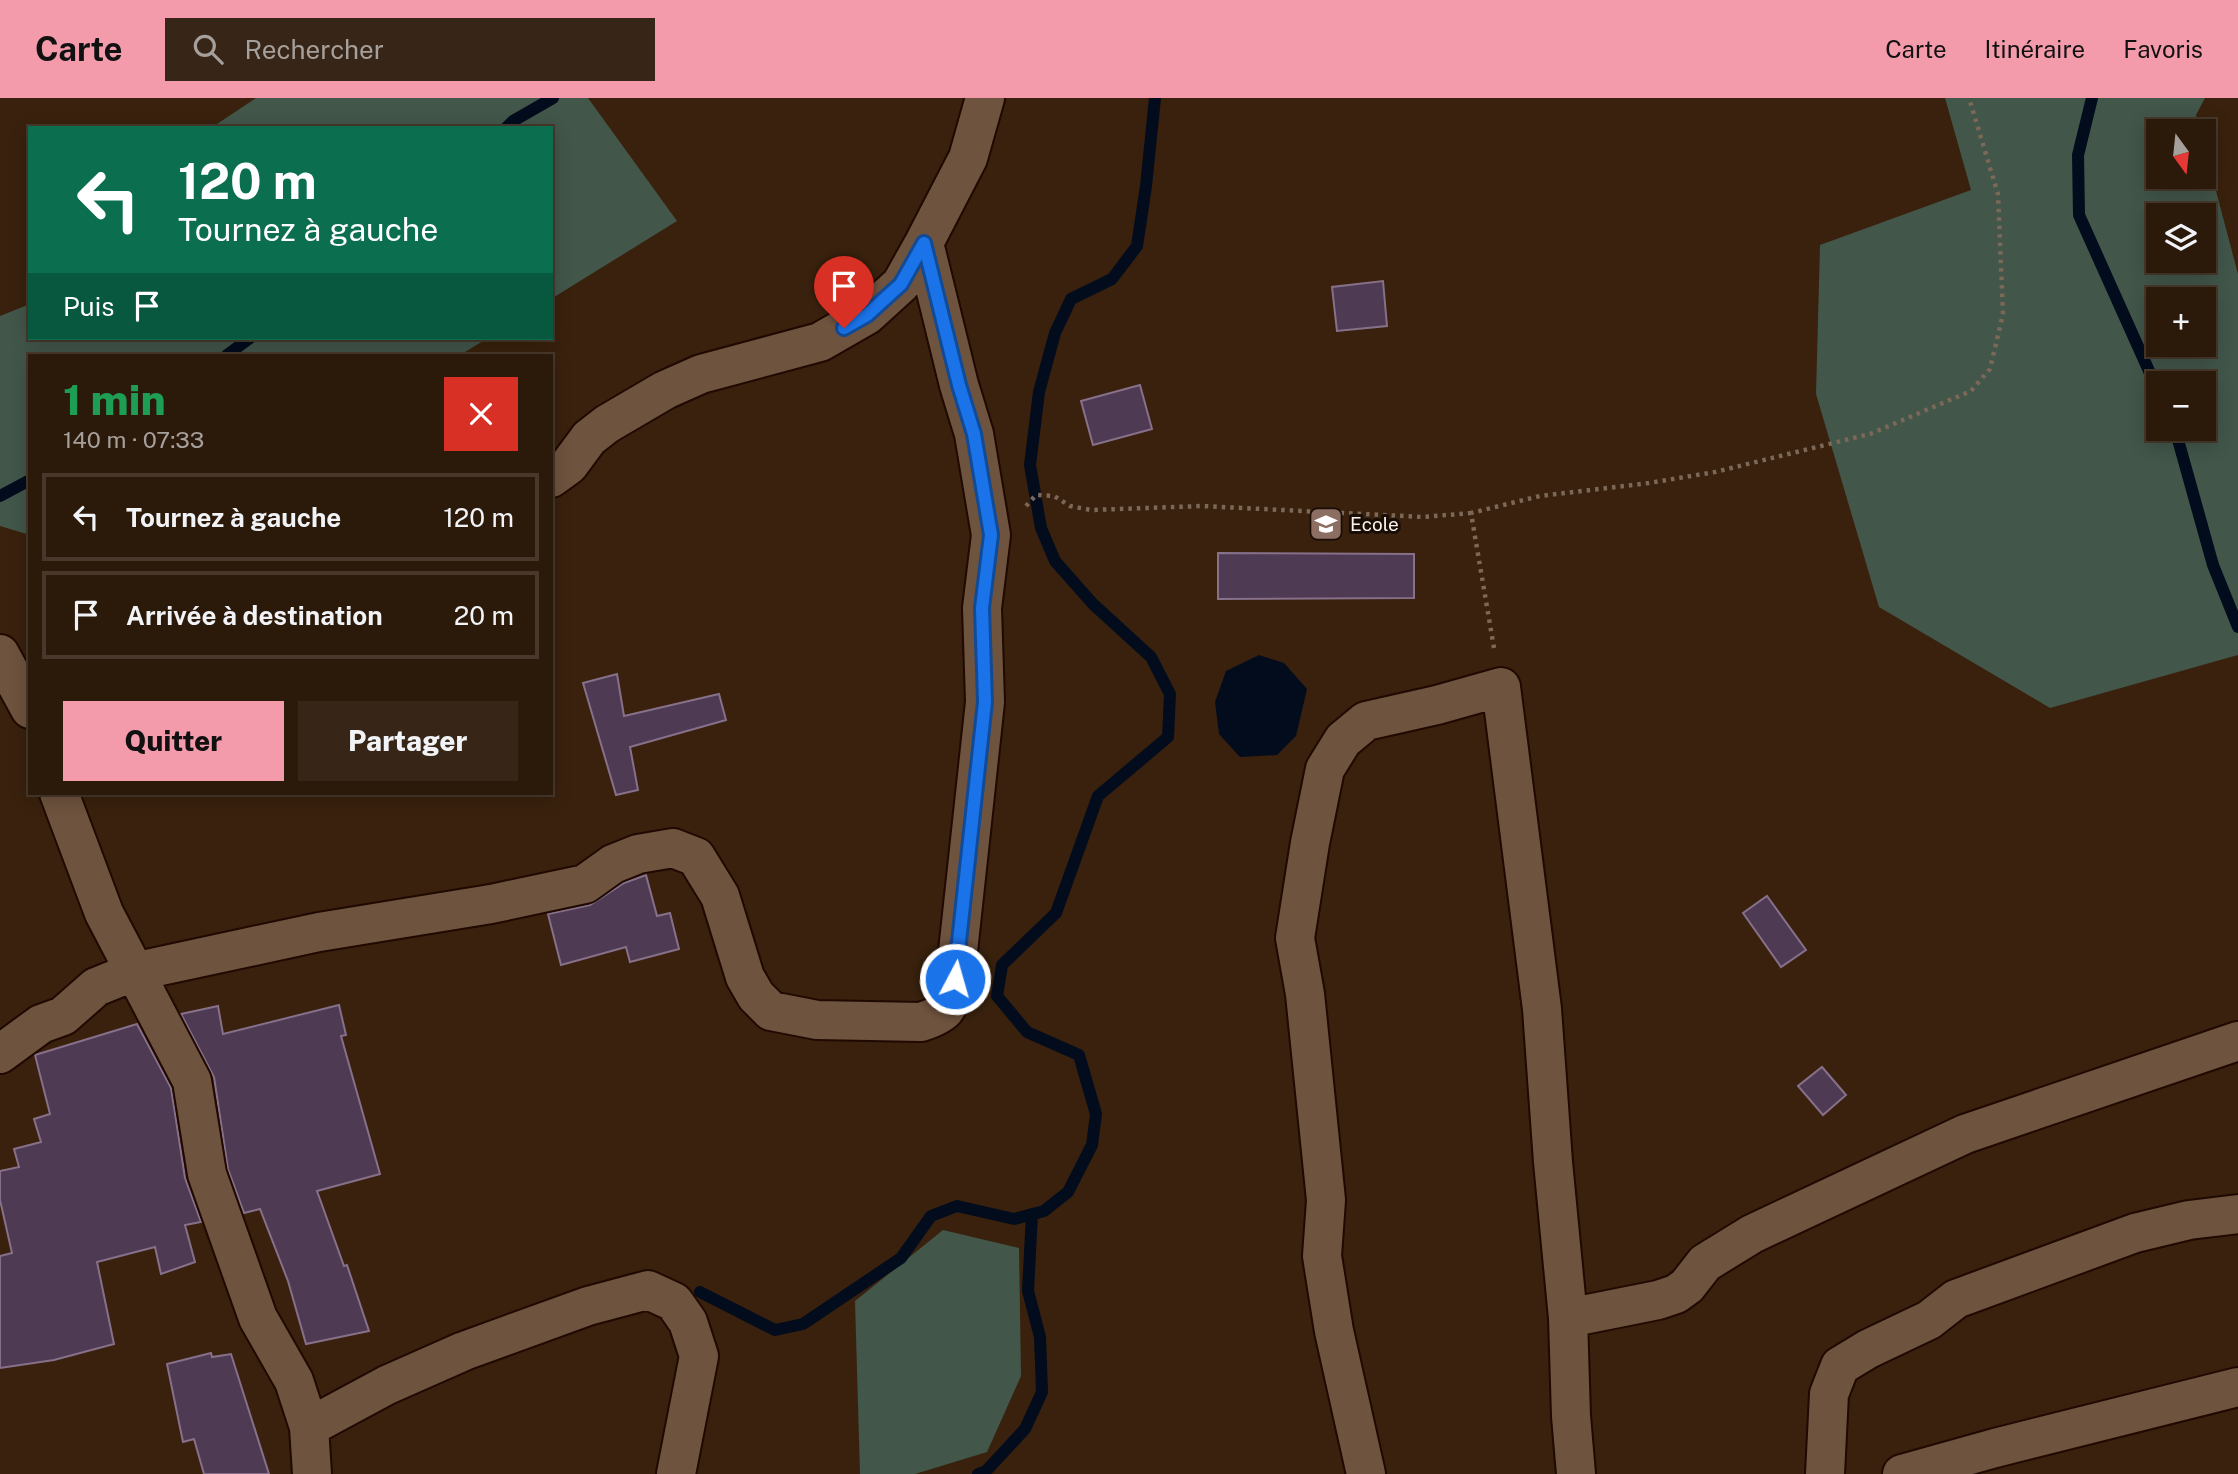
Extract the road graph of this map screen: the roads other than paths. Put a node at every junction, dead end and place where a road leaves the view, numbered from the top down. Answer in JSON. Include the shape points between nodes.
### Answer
{"nodes":[{"id":1,"x":985,"y":98,"type":"edge"},
{"id":2,"x":924,"y":243,"type":"junction"},
{"id":3,"x":553,"y":477,"type":"edge"},
{"id":4,"x":0,"y":654,"type":"edge"},
{"id":5,"x":28,"y":705,"type":"edge"},
{"id":6,"x":60,"y":795,"type":"edge"},
{"id":7,"x":133,"y":972,"type":"junction"},
{"id":8,"x":2238,"y":1041,"type":"edge"},
{"id":9,"x":0,"y":1054,"type":"edge"},
{"id":10,"x":2238,"y":1214,"type":"edge"},
{"id":11,"x":1568,"y":1318,"type":"junction"},
{"id":12,"x":2238,"y":1387,"type":"edge"},
{"id":13,"x":309,"y":1427,"type":"junction"},
{"id":14,"x":312,"y":1474,"type":"edge"},
{"id":15,"x":676,"y":1474,"type":"edge"},
{"id":16,"x":1366,"y":1474,"type":"edge"},
{"id":17,"x":1576,"y":1474,"type":"edge"},
{"id":18,"x":1825,"y":1474,"type":"edge"},
{"id":19,"x":1902,"y":1474,"type":"edge"}],
"edges":[{"from":1,"to":2,"type":"street","via":[[968,158]]},
{"from":2,"to":3,"type":"street","via":[[901,284],[867,315],[820,342],[701,374],[665,390],[607,424]]},
{"from":2,"to":7,"type":"street","via":[[974,434],[991,535],[982,608],[985,702],[948,1008],[920,1022],[817,1020],[771,1011],[745,977],[720,896],[696,856],[673,848],[613,864],[585,884],[319,932]]},
{"from":4,"to":5,"type":"street"},
{"from":6,"to":7,"type":"street","via":[[104,913]]},
{"from":7,"to":9,"type":"street","via":[[96,987],[62,1016],[41,1024]]},
{"from":7,"to":13,"type":"street","via":[[192,1082],[207,1174],[258,1318],[294,1381]]},
{"from":8,"to":11,"type":"street","via":[[1965,1135],[1752,1234],[1705,1263],[1676,1294]]},
{"from":10,"to":18,"type":"street","via":[[2135,1233],[1956,1299],[1929,1320],[1840,1366],[1829,1394]]},
{"from":11,"to":16,"type":"street","via":[[1542,1009],[1501,687],[1366,721],[1343,740],[1325,769],[1310,844],[1295,938],[1326,1200],[1322,1256]]},
{"from":11,"to":17,"type":"street"},
{"from":12,"to":19,"type":"street"},
{"from":13,"to":14,"type":"street"},
{"from":13,"to":15,"type":"street","via":[[387,1385],[464,1352],[588,1306],[648,1290],[674,1302],[688,1322],[699,1356]]}]}
